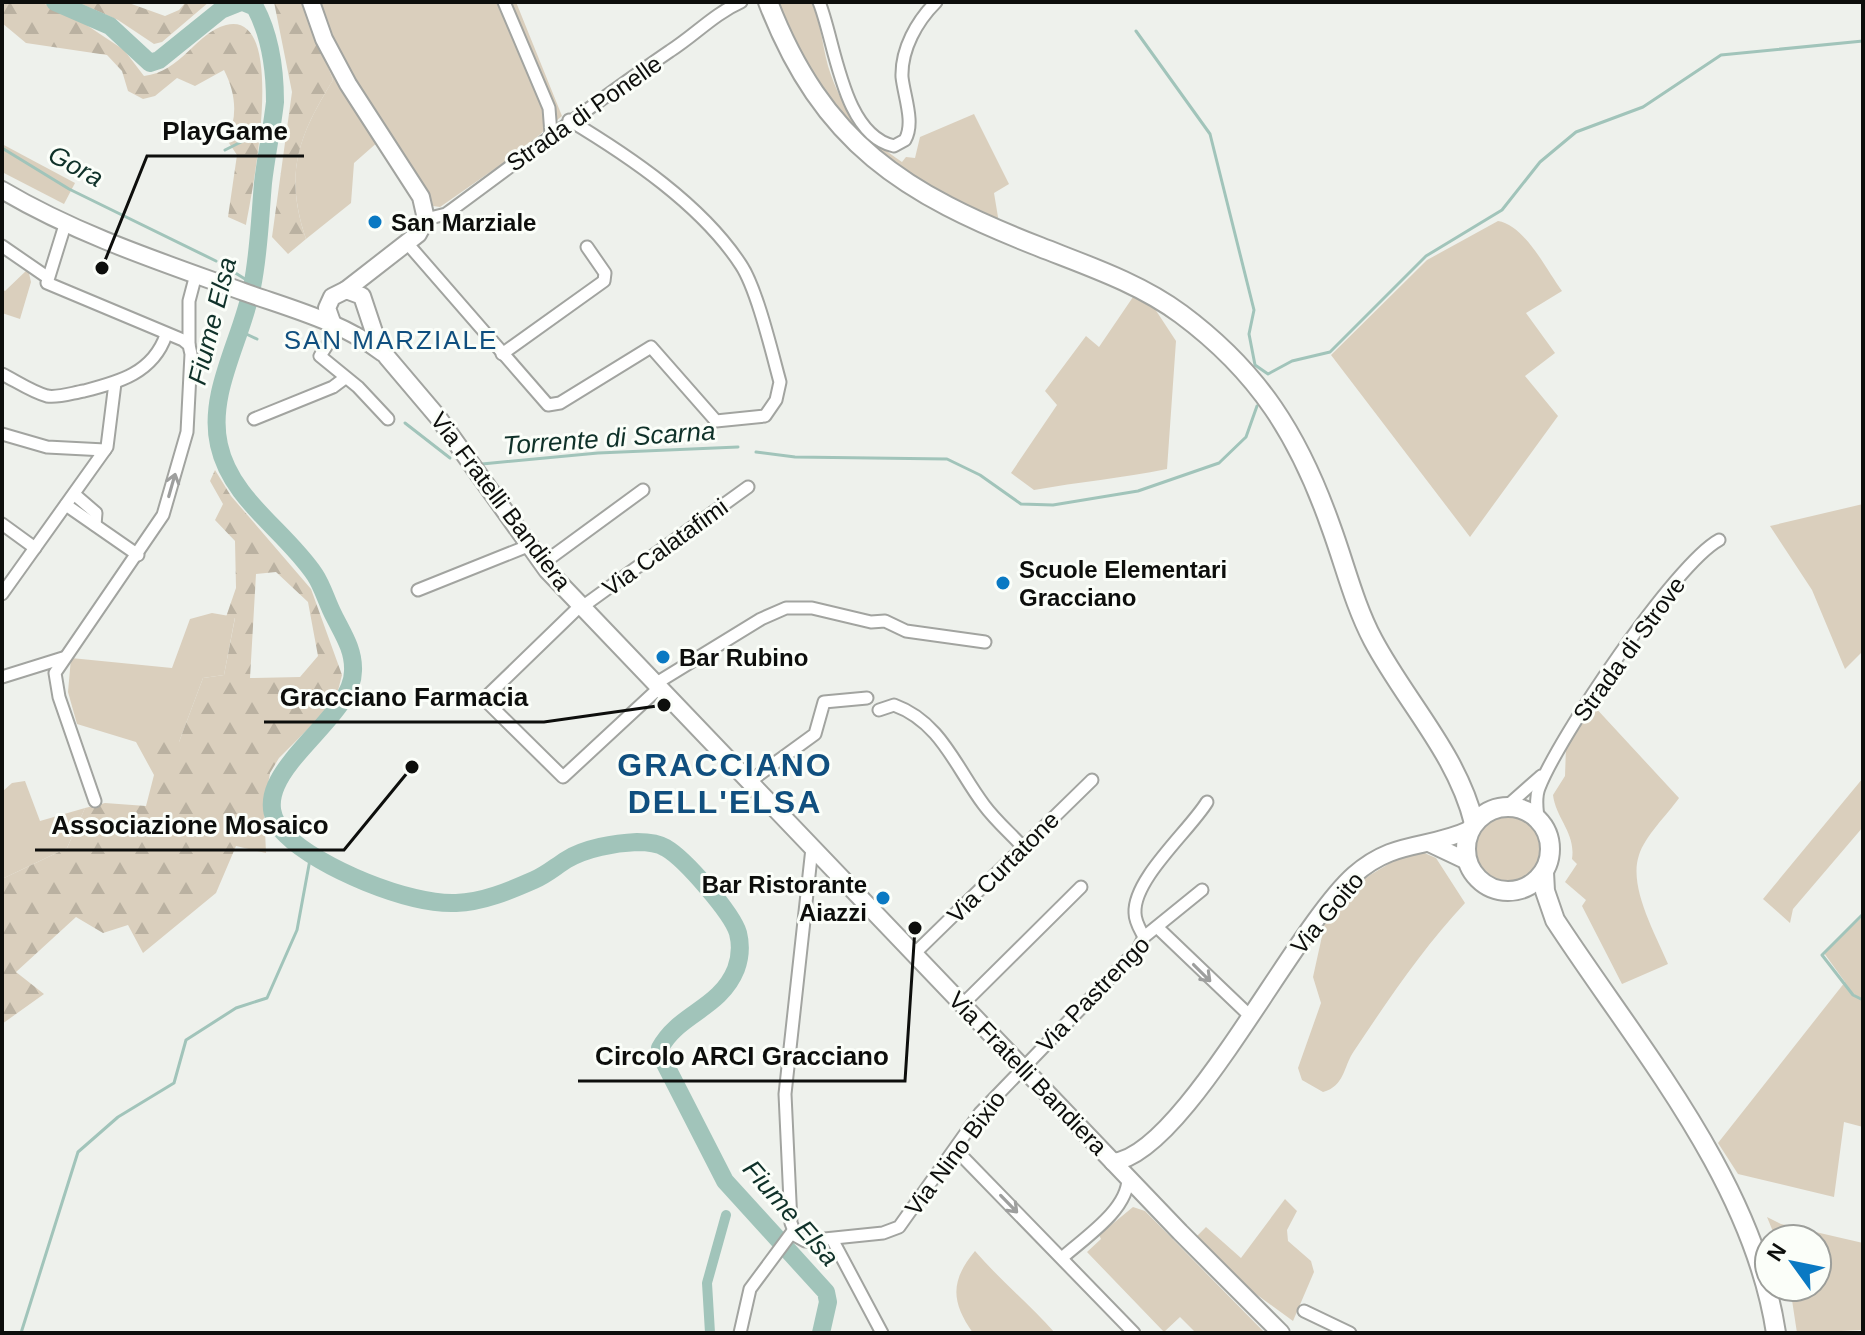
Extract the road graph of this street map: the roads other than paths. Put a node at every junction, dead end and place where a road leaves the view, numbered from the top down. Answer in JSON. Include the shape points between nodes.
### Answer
{"nodes":[{"id":1,"x":311,"y":2,"type":"edge"},
{"id":2,"x":504,"y":2,"type":"edge"},
{"id":3,"x":741,"y":2,"type":"edge"},
{"id":4,"x":768,"y":2,"type":"edge"},
{"id":5,"x":819,"y":2,"type":"edge"},
{"id":6,"x":936,"y":2,"type":"edge"},
{"id":7,"x":569,"y":120,"type":"junction"},
{"id":8,"x":551,"y":134,"type":"junction"},
{"id":9,"x":4,"y":186,"type":"edge"},
{"id":10,"x":426,"y":219,"type":"junction"},
{"id":11,"x":62,"y":230,"type":"junction"},
{"id":12,"x":103,"y":233,"type":"junction"},
{"id":13,"x":407,"y":243,"type":"junction"},
{"id":14,"x":2,"y":246,"type":"edge"},
{"id":15,"x":587,"y":247,"type":"dead end"},
{"id":16,"x":137,"y":252,"type":"junction"},
{"id":17,"x":377,"y":265,"type":"junction"},
{"id":18,"x":47,"y":277,"type":"junction"},
{"id":19,"x":194,"y":282,"type":"dead end"},
{"id":20,"x":341,"y":292,"type":"junction"},
{"id":21,"x":293,"y":308,"type":"junction"},
{"id":22,"x":367,"y":310,"type":"junction"},
{"id":23,"x":339,"y":328,"type":"junction"},
{"id":24,"x":166,"y":335,"type":"junction"},
{"id":25,"x":189,"y":345,"type":"junction"},
{"id":26,"x":502,"y":354,"type":"junction"},
{"id":27,"x":387,"y":357,"type":"junction"},
{"id":28,"x":2,"y":374,"type":"edge"},
{"id":29,"x":345,"y":378,"type":"junction"},
{"id":30,"x":115,"y":383,"type":"junction"},
{"id":31,"x":254,"y":419,"type":"dead end"},
{"id":32,"x":388,"y":419,"type":"dead end"},
{"id":33,"x":2,"y":434,"type":"edge"},
{"id":34,"x":105,"y":450,"type":"junction"},
{"id":35,"x":748,"y":487,"type":"dead end"},
{"id":36,"x":643,"y":490,"type":"dead end"},
{"id":37,"x":74,"y":494,"type":"junction"},
{"id":38,"x":66,"y":505,"type":"junction"},
{"id":39,"x":2,"y":524,"type":"edge"},
{"id":40,"x":95,"y":525,"type":"junction"},
{"id":41,"x":1719,"y":540,"type":"dead end"},
{"id":42,"x":528,"y":546,"type":"junction"},
{"id":43,"x":35,"y":548,"type":"junction"},
{"id":44,"x":138,"y":555,"type":"junction"},
{"id":45,"x":542,"y":564,"type":"junction"},
{"id":46,"x":418,"y":590,"type":"dead end"},
{"id":47,"x":2,"y":594,"type":"edge"},
{"id":48,"x":581,"y":606,"type":"junction"},
{"id":49,"x":985,"y":642,"type":"dead end"},
{"id":50,"x":63,"y":658,"type":"junction"},
{"id":51,"x":2,"y":677,"type":"edge"},
{"id":52,"x":657,"y":686,"type":"junction"},
{"id":53,"x":867,"y":698,"type":"dead end"},
{"id":54,"x":879,"y":710,"type":"dead end"},
{"id":55,"x":1549,"y":766,"type":"junction"},
{"id":56,"x":1459,"y":774,"type":"junction"},
{"id":57,"x":1092,"y":780,"type":"dead end"},
{"id":58,"x":749,"y":782,"type":"junction"},
{"id":59,"x":95,"y":801,"type":"dead end"},
{"id":60,"x":1207,"y":802,"type":"dead end"},
{"id":61,"x":1504,"y":806,"type":"junction"},
{"id":62,"x":1538,"y":818,"type":"junction"},
{"id":63,"x":1473,"y":826,"type":"junction"},
{"id":64,"x":1428,"y":843,"type":"junction"},
{"id":65,"x":1022,"y":846,"type":"junction"},
{"id":66,"x":812,"y":848,"type":"junction"},
{"id":67,"x":1467,"y":861,"type":"junction"},
{"id":68,"x":1544,"y":872,"type":"junction"},
{"id":69,"x":1081,"y":887,"type":"dead end"},
{"id":70,"x":1202,"y":890,"type":"dead end"},
{"id":71,"x":1515,"y":891,"type":"junction"},
{"id":72,"x":1555,"y":920,"type":"junction"},
{"id":73,"x":1158,"y":928,"type":"junction"},
{"id":74,"x":1144,"y":937,"type":"junction"},
{"id":75,"x":914,"y":954,"type":"junction"},
{"id":76,"x":962,"y":1005,"type":"junction"},
{"id":77,"x":1249,"y":1015,"type":"junction"},
{"id":78,"x":1022,"y":1068,"type":"junction"},
{"id":79,"x":1154,"y":1139,"type":"junction"},
{"id":80,"x":956,"y":1150,"type":"junction"},
{"id":81,"x":1113,"y":1162,"type":"junction"},
{"id":82,"x":1128,"y":1178,"type":"junction"},
{"id":83,"x":1148,"y":1198,"type":"junction"},
{"id":84,"x":1117,"y":1207,"type":"junction"},
{"id":85,"x":789,"y":1236,"type":"junction"},
{"id":86,"x":832,"y":1239,"type":"junction"},
{"id":87,"x":1062,"y":1258,"type":"junction"},
{"id":88,"x":1304,"y":1311,"type":"dead end"},
{"id":89,"x":1282,"y":1331,"type":"edge"},
{"id":90,"x":740,"y":1333,"type":"edge"},
{"id":91,"x":882,"y":1333,"type":"edge"},
{"id":92,"x":1134,"y":1333,"type":"edge"},
{"id":93,"x":1350,"y":1333,"type":"edge"},
{"id":94,"x":1773,"y":1333,"type":"edge"}],
"edges":[{"from":1,"to":10,"type":"main road","via":[[333,58],[419,193]]},
{"from":2,"to":8,"type":"street","via":[[549,108]]},
{"from":3,"to":7,"type":"street","name":"Strada di Ponelle"},
{"from":4,"to":56,"type":"main road","via":[[800,69],[830,112],[896,176],[955,212],[1152,295],[1195,325],[1260,387],[1306,461],[1373,639]]},
{"from":5,"to":6,"type":"street","via":[[847,97],[872,132],[894,146],[909,132],[902,75],[906,51]]},
{"from":7,"to":8,"type":"street","name":"Strada di Ponelle"},
{"from":7,"to":26,"type":"street","via":[[644,168],[740,264],[780,389],[763,417],[716,421],[651,347],[550,406]]},
{"from":8,"to":10,"type":"street","name":"Strada di Ponelle","via":[[446,214]]},
{"from":9,"to":11,"type":"main road"},
{"from":9,"to":12,"type":"main road"},
{"from":10,"to":13,"type":"main road"},
{"from":11,"to":12,"type":"street","via":[[71,223]]},
{"from":11,"to":16,"type":"main road"},
{"from":11,"to":18,"type":"street"},
{"from":12,"to":16,"type":"main road"},
{"from":13,"to":17,"type":"main road"},
{"from":13,"to":26,"type":"street"},
{"from":14,"to":18,"type":"street"},
{"from":15,"to":26,"type":"street","via":[[605,273],[604,281]]},
{"from":16,"to":21,"type":"main road","name":"Via Fratelli Bandiera"},
{"from":17,"to":20,"type":"main road"},
{"from":17,"to":22,"type":"main road"},
{"from":18,"to":24,"type":"street","via":[[49,284]]},
{"from":19,"to":25,"type":"street"},
{"from":20,"to":21,"type":"main road"},
{"from":20,"to":22,"type":"main road","name":"Via Fratelli Bandiera","via":[[362,296]]},
{"from":20,"to":23,"type":"main road","via":[[327,308]]},
{"from":21,"to":23,"type":"main road","name":"Via Fratelli Bandiera"},
{"from":22,"to":23,"type":"main road","via":[[361,325]]},
{"from":22,"to":27,"type":"main road","name":"Via Fratelli Bandiera"},
{"from":23,"to":27,"type":"main road","name":"Via Fratelli Bandiera"},
{"from":23,"to":29,"type":"street","via":[[320,354]]},
{"from":24,"to":25,"type":"street"},
{"from":24,"to":30,"type":"street","via":[[150,363]]},
{"from":44,"to":25,"type":"street","one_way":true,"via":[[164,511],[186,439]]},
{"from":27,"to":42,"type":"main road","name":"Via Fratelli Bandiera","via":[[437,416]]},
{"from":28,"to":30,"type":"street","via":[[51,397]]},
{"from":29,"to":31,"type":"street"},
{"from":29,"to":32,"type":"street"},
{"from":30,"to":34,"type":"street"},
{"from":33,"to":34,"type":"street","via":[[51,448]]},
{"from":34,"to":37,"type":"street"},
{"from":35,"to":48,"type":"street","name":"Via Calatafimi"},
{"from":36,"to":45,"type":"street"},
{"from":37,"to":38,"type":"street"},
{"from":37,"to":40,"type":"street","via":[[96,513]]},
{"from":38,"to":40,"type":"street"},
{"from":38,"to":43,"type":"street"},
{"from":39,"to":43,"type":"street"},
{"from":40,"to":44,"type":"street"},
{"from":41,"to":55,"type":"street","name":"Strada di Strove","via":[[1691,564],[1650,614]]},
{"from":42,"to":45,"type":"main road","name":"Via Fratelli Bandiera"},
{"from":42,"to":46,"type":"street"},
{"from":43,"to":47,"type":"street"},
{"from":44,"to":50,"type":"street"},
{"from":45,"to":48,"type":"main road","name":"Via Fratelli Bandiera"},
{"from":48,"to":52,"type":"main road","name":"Via Fratelli Bandiera"},
{"from":48,"to":52,"type":"street","name":"Via Calatafimi","via":[[484,699],[563,777]]},
{"from":49,"to":52,"type":"street","via":[[790,608],[768,615]]},
{"from":50,"to":51,"type":"street"},
{"from":50,"to":59,"type":"street","via":[[55,673],[57,689]]},
{"from":52,"to":58,"type":"main road","name":"Via Fratelli Bandiera"},
{"from":53,"to":58,"type":"street","via":[[824,702],[815,734]]},
{"from":54,"to":65,"type":"street","via":[[894,705],[926,724],[948,747],[985,807]]},
{"from":55,"to":61,"type":"street","name":"Strada di Strove","via":[[1526,792]]},
{"from":55,"to":62,"type":"street","name":"Strada di Strove","via":[[1537,795]]},
{"from":56,"to":61,"type":"main road"},
{"from":56,"to":63,"type":"main road"},
{"from":57,"to":65,"type":"street","name":"Via Curtatone"},
{"from":58,"to":66,"type":"main road","name":"Via Fratelli Bandiera"},
{"from":60,"to":74,"type":"street","via":[[1160,860],[1139,897],[1135,915]]},
{"from":61,"to":62,"type":"main road"},
{"from":61,"to":63,"type":"main road"},
{"from":62,"to":68,"type":"main road","via":[[1551,844]]},
{"from":63,"to":64,"type":"main road","name":"Via Goito"},
{"from":63,"to":67,"type":"main road"},
{"from":64,"to":67,"type":"main road"},
{"from":64,"to":77,"type":"main road","name":"Via Goito","via":[[1388,851],[1348,880]]},
{"from":65,"to":75,"type":"street","name":"Via Curtatone"},
{"from":66,"to":75,"type":"main road","name":"Via Fratelli Bandiera"},
{"from":66,"to":85,"type":"street","via":[[785,1094]]},
{"from":67,"to":71,"type":"main road","via":[[1481,881]]},
{"from":68,"to":71,"type":"main road"},
{"from":68,"to":72,"type":"main road"},
{"from":69,"to":76,"type":"street"},
{"from":70,"to":73,"type":"street","name":"Via Pastrengo"},
{"from":71,"to":72,"type":"main road"},
{"from":72,"to":94,"type":"main road","via":[[1726,1181],[1757,1256]]},
{"from":73,"to":74,"type":"street","name":"Via Pastrengo"},
{"from":73,"to":77,"type":"street","one_way":true},
{"from":74,"to":78,"type":"street","name":"Via Pastrengo"},
{"from":75,"to":76,"type":"main road","name":"Via Fratelli Bandiera"},
{"from":76,"to":78,"type":"main road","name":"Via Fratelli Bandiera"},
{"from":77,"to":79,"type":"main road","name":"Via Goito","via":[[1183,1111]]},
{"from":78,"to":80,"type":"street","name":"Via Nino Bixio","via":[[980,1113]]},
{"from":78,"to":81,"type":"main road","name":"Via Fratelli Bandiera"},
{"from":79,"to":81,"type":"main road","name":"Via Goito","via":[[1130,1158]]},
{"from":79,"to":82,"type":"main road","name":"Via Goito"},
{"from":80,"to":86,"type":"street","name":"Via Nino Bixio","via":[[899,1227]]},
{"from":80,"to":87,"type":"street","one_way":true},
{"from":81,"to":82,"type":"main road","name":"Via Fratelli Bandiera"},
{"from":82,"to":83,"type":"main road","name":"Via Fratelli Bandiera"},
{"from":82,"to":84,"type":"street"},
{"from":83,"to":84,"type":"street"},
{"from":83,"to":89,"type":"main road","name":"Via Fratelli Bandiera"},
{"from":84,"to":87,"type":"street"},
{"from":85,"to":86,"type":"street","name":"Via Nino Bixio","via":[[803,1241]]},
{"from":85,"to":90,"type":"street","via":[[748,1293]]},
{"from":86,"to":91,"type":"street"},
{"from":87,"to":92,"type":"street"},
{"from":88,"to":93,"type":"street"}]}
